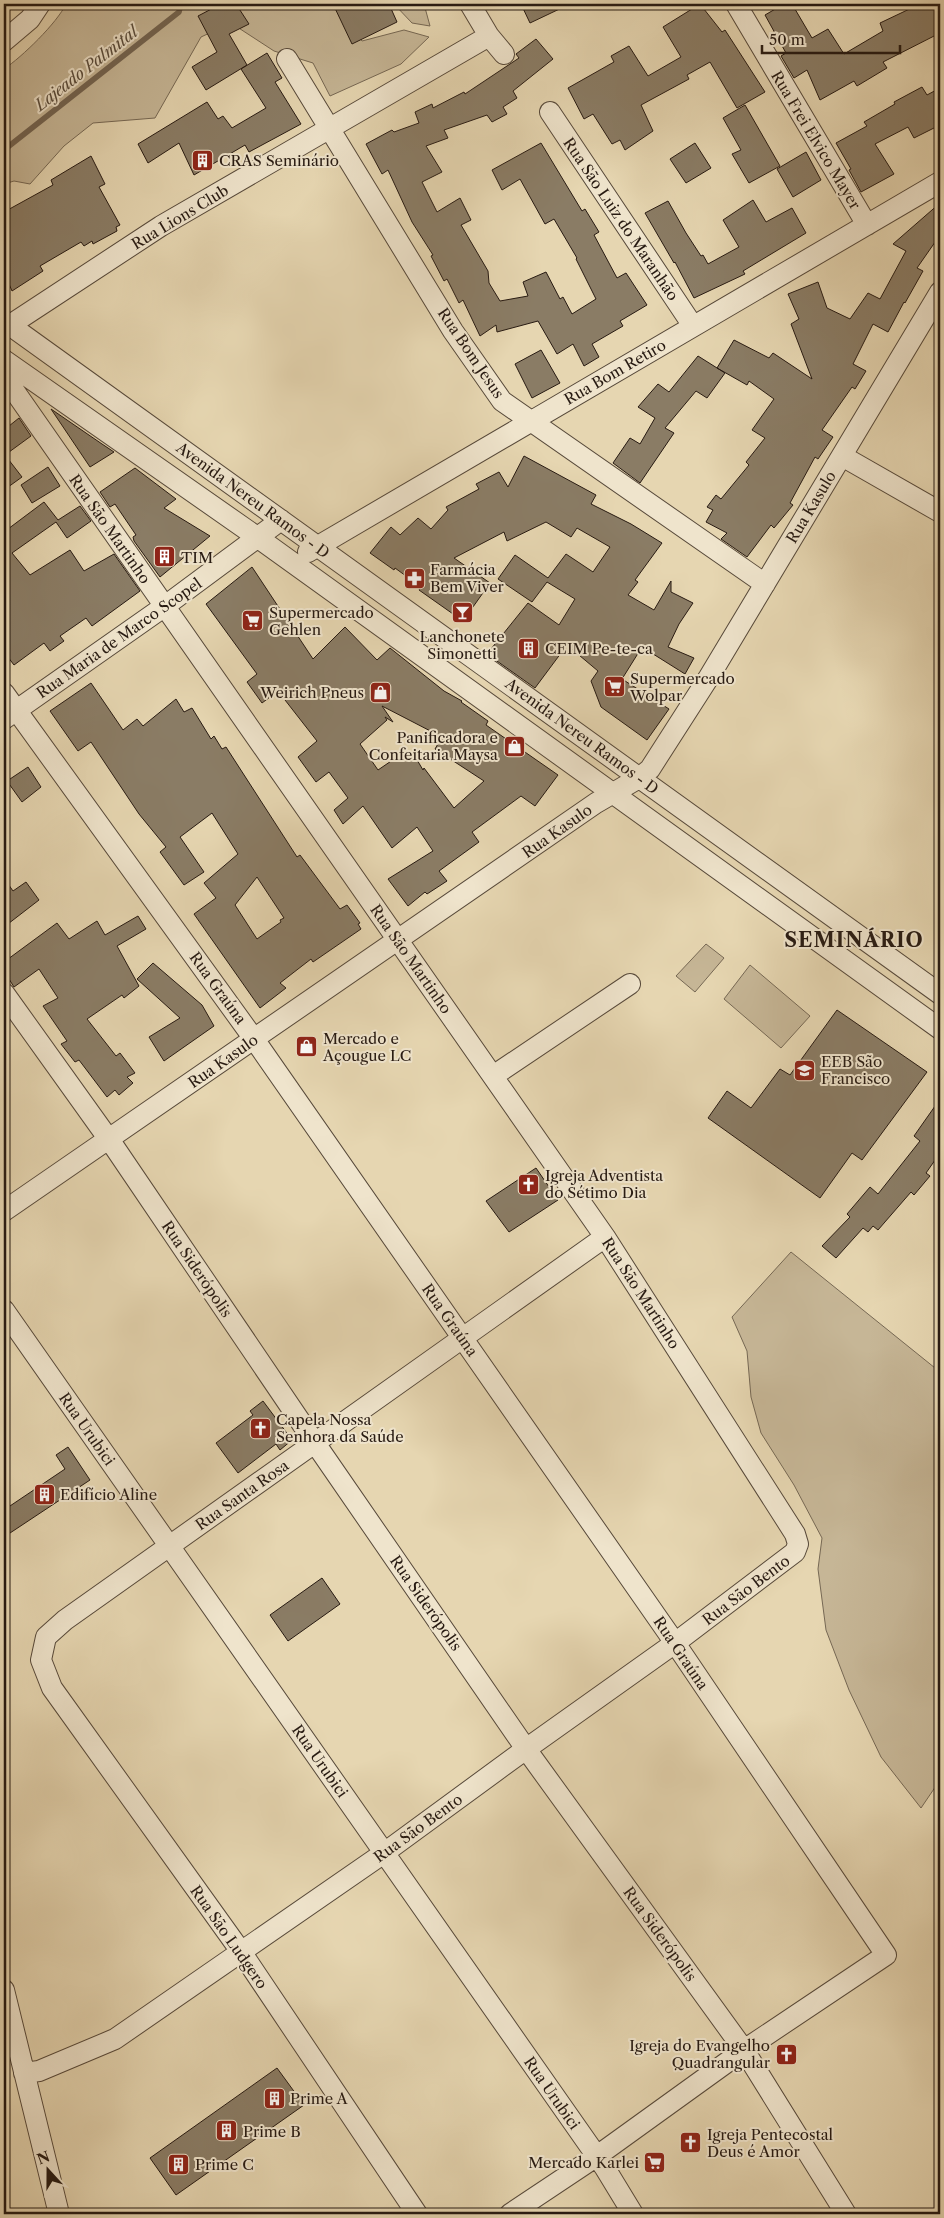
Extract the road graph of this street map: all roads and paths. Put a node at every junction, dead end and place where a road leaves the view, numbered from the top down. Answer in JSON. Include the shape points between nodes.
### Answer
{"nodes":[{"id":1,"x":40,"y":4,"type":"edge"},
{"id":2,"x":470,"y":4,"type":"edge"},
{"id":3,"x":736,"y":4,"type":"edge"},
{"id":4,"x":489,"y":36,"type":"junction"},
{"id":5,"x":4,"y":41,"type":"edge"},
{"id":6,"x":504,"y":54,"type":"dead end"},
{"id":7,"x":287,"y":59,"type":"dead end"},
{"id":8,"x":550,"y":112,"type":"dead end"},
{"id":9,"x":331,"y":128,"type":"junction"},
{"id":10,"x":940,"y":182,"type":"edge"},
{"id":11,"x":867,"y":225,"type":"junction"},
{"id":12,"x":940,"y":292,"type":"edge"},
{"id":13,"x":5,"y":325,"type":"edge"},
{"id":14,"x":693,"y":326,"type":"junction"},
{"id":15,"x":4,"y":360,"type":"edge"},
{"id":16,"x":4,"y":376,"type":"edge"},
{"id":17,"x":532,"y":420,"type":"junction"},
{"id":18,"x":842,"y":456,"type":"junction"},
{"id":19,"x":940,"y":512,"type":"edge"},
{"id":20,"x":281,"y":520,"type":"junction"},
{"id":21,"x":257,"y":537,"type":"junction"},
{"id":22,"x":317,"y":546,"type":"junction"},
{"id":23,"x":291,"y":562,"type":"junction"},
{"id":24,"x":765,"y":584,"type":"junction"},
{"id":25,"x":165,"y":606,"type":"junction"},
{"id":26,"x":4,"y":692,"type":"edge"},
{"id":27,"x":10,"y":715,"type":"edge"},
{"id":28,"x":639,"y":778,"type":"junction"},
{"id":29,"x":612,"y":795,"type":"junction"},
{"id":30,"x":398,"y":940,"type":"junction"},
{"id":31,"x":630,"y":984,"type":"dead end"},
{"id":32,"x":4,"y":993,"type":"edge"},
{"id":33,"x":940,"y":994,"type":"edge"},
{"id":34,"x":940,"y":1029,"type":"edge"},
{"id":35,"x":254,"y":1039,"type":"junction"},
{"id":36,"x":493,"y":1076,"type":"junction"},
{"id":37,"x":109,"y":1139,"type":"junction"},
{"id":38,"x":4,"y":1211,"type":"edge"},
{"id":39,"x":606,"y":1238,"type":"junction"},
{"id":40,"x":4,"y":1310,"type":"edge"},
{"id":41,"x":463,"y":1338,"type":"junction"},
{"id":42,"x":315,"y":1443,"type":"junction"},
{"id":43,"x":169,"y":1546,"type":"junction"},
{"id":44,"x":795,"y":1552,"type":"joint"},
{"id":45,"x":675,"y":1643,"type":"junction"},
{"id":46,"x":41,"y":1660,"type":"joint"},
{"id":47,"x":526,"y":1749,"type":"junction"},
{"id":48,"x":384,"y":1853,"type":"junction"},
{"id":49,"x":242,"y":1953,"type":"junction"},
{"id":50,"x":4,"y":1990,"type":"edge"},
{"id":51,"x":744,"y":2050,"type":"junction"},
{"id":52,"x":24,"y":2073,"type":"junction"},
{"id":53,"x":596,"y":2156,"type":"junction"},
{"id":54,"x":60,"y":2214,"type":"edge"},
{"id":55,"x":417,"y":2214,"type":"edge"},
{"id":56,"x":510,"y":2214,"type":"edge"},
{"id":57,"x":633,"y":2214,"type":"edge"},
{"id":58,"x":846,"y":2214,"type":"edge"}],
"edges":[{"from":1,"to":5,"type":"street","via":[[30,19]]},
{"from":2,"to":4,"type":"street"},
{"from":3,"to":11,"type":"street","name":"Rua Frei Elvico Mayer"},
{"from":4,"to":6,"type":"street"},
{"from":4,"to":9,"type":"street","name":"Rua Lions Club"},
{"from":7,"to":9,"type":"street","name":"Rua Bom Jesus"},
{"from":8,"to":14,"type":"street","name":"Rua São Luiz do Maranhão"},
{"from":9,"to":13,"type":"street","name":"Rua Lions Club","via":[[161,226]]},
{"from":9,"to":17,"type":"street","name":"Rua Bom Jesus","via":[[454,331],[502,401]]},
{"from":10,"to":11,"type":"street","name":"Rua Bom Retiro"},
{"from":11,"to":14,"type":"street","name":"Rua Bom Retiro"},
{"from":12,"to":18,"type":"street","name":"Rua Kasulo"},
{"from":13,"to":20,"type":"street","name":"Avenida Nereu Ramos - D"},
{"from":14,"to":17,"type":"street","name":"Rua Bom Retiro"},
{"from":15,"to":21,"type":"street","name":"Avenida Nereu Ramos - D"},
{"from":16,"to":25,"type":"street","name":"Rua São Martinho"},
{"from":17,"to":22,"type":"street","name":"Rua Bom Retiro"},
{"from":17,"to":24,"type":"street","name":"Rua Bom Jesus"},
{"from":18,"to":19,"type":"street"},
{"from":18,"to":24,"type":"street","name":"Rua Kasulo"},
{"from":20,"to":21,"type":"street","name":"Rua Maria de Marco Scopel"},
{"from":20,"to":22,"type":"street","name":"Avenida Nereu Ramos - D"},
{"from":21,"to":23,"type":"street","name":"Avenida Nereu Ramos - D"},
{"from":21,"to":25,"type":"street","name":"Rua Maria de Marco Scopel"},
{"from":22,"to":23,"type":"street","name":"Rua Bom Retiro"},
{"from":22,"to":28,"type":"street","name":"Avenida Nereu Ramos - D"},
{"from":23,"to":29,"type":"street","name":"Avenida Nereu Ramos - D"},
{"from":24,"to":28,"type":"street","name":"Rua Kasulo","via":[[650,769]]},
{"from":25,"to":27,"type":"street","name":"Rua Maria de Marco Scopel"},
{"from":25,"to":30,"type":"street","name":"Rua São Martinho"},
{"from":26,"to":27,"type":"street","name":"Rua Graúna"},
{"from":27,"to":35,"type":"street","name":"Rua Graúna"},
{"from":28,"to":29,"type":"street","name":"Rua Kasulo"},
{"from":28,"to":33,"type":"street","name":"Avenida Nereu Ramos - D"},
{"from":29,"to":30,"type":"street","name":"Rua Kasulo"},
{"from":29,"to":34,"type":"street","name":"Avenida Nereu Ramos - D"},
{"from":30,"to":35,"type":"street","name":"Rua Kasulo"},
{"from":30,"to":36,"type":"street","name":"Rua São Martinho"},
{"from":31,"to":36,"type":"street"},
{"from":32,"to":37,"type":"street","name":"Rua Siderópolis"},
{"from":35,"to":37,"type":"street","name":"Rua Kasulo"},
{"from":35,"to":41,"type":"street","name":"Rua Graúna"},
{"from":36,"to":39,"type":"street","name":"Rua São Martinho"},
{"from":37,"to":38,"type":"street","name":"Rua Kasulo"},
{"from":37,"to":42,"type":"street","name":"Rua Siderópolis"},
{"from":39,"to":41,"type":"street","name":"Rua Santa Rosa"},
{"from":39,"to":44,"type":"street","name":"Rua São Martinho","via":[[795,1534],[798,1544]]},
{"from":40,"to":43,"type":"street","name":"Rua Urubici"},
{"from":41,"to":42,"type":"street","name":"Rua Santa Rosa"},
{"from":41,"to":45,"type":"street","name":"Rua Graúna"},
{"from":42,"to":43,"type":"street","name":"Rua Santa Rosa"},
{"from":42,"to":47,"type":"street","name":"Rua Siderópolis"},
{"from":43,"to":46,"type":"street","name":"Rua Santa Rosa","via":[[64,1620],[46,1637]]},
{"from":43,"to":48,"type":"street","name":"Rua Urubici"},
{"from":44,"to":45,"type":"street","name":"Rua São Bento"},
{"from":45,"to":47,"type":"street","name":"Rua São Bento"},
{"from":45,"to":51,"type":"street","name":"Rua Graúna","via":[[886,1955]]},
{"from":46,"to":49,"type":"street","name":"Rua São Ludgero","via":[[52,1688]]},
{"from":47,"to":48,"type":"street","name":"Rua São Bento"},
{"from":47,"to":51,"type":"street","name":"Rua Siderópolis"},
{"from":48,"to":49,"type":"street","name":"Rua São Bento"},
{"from":48,"to":53,"type":"street","name":"Rua Urubici"},
{"from":49,"to":52,"type":"street","name":"Rua São Bento","via":[[115,2039],[39,2071]]},
{"from":49,"to":55,"type":"street","name":"Rua São Ludgero"},
{"from":50,"to":52,"type":"street"},
{"from":51,"to":53,"type":"street"},
{"from":51,"to":58,"type":"street","name":"Rua Siderópolis"},
{"from":52,"to":54,"type":"street"},
{"from":53,"to":56,"type":"street"},
{"from":53,"to":57,"type":"street","name":"Rua Urubici"}]}
